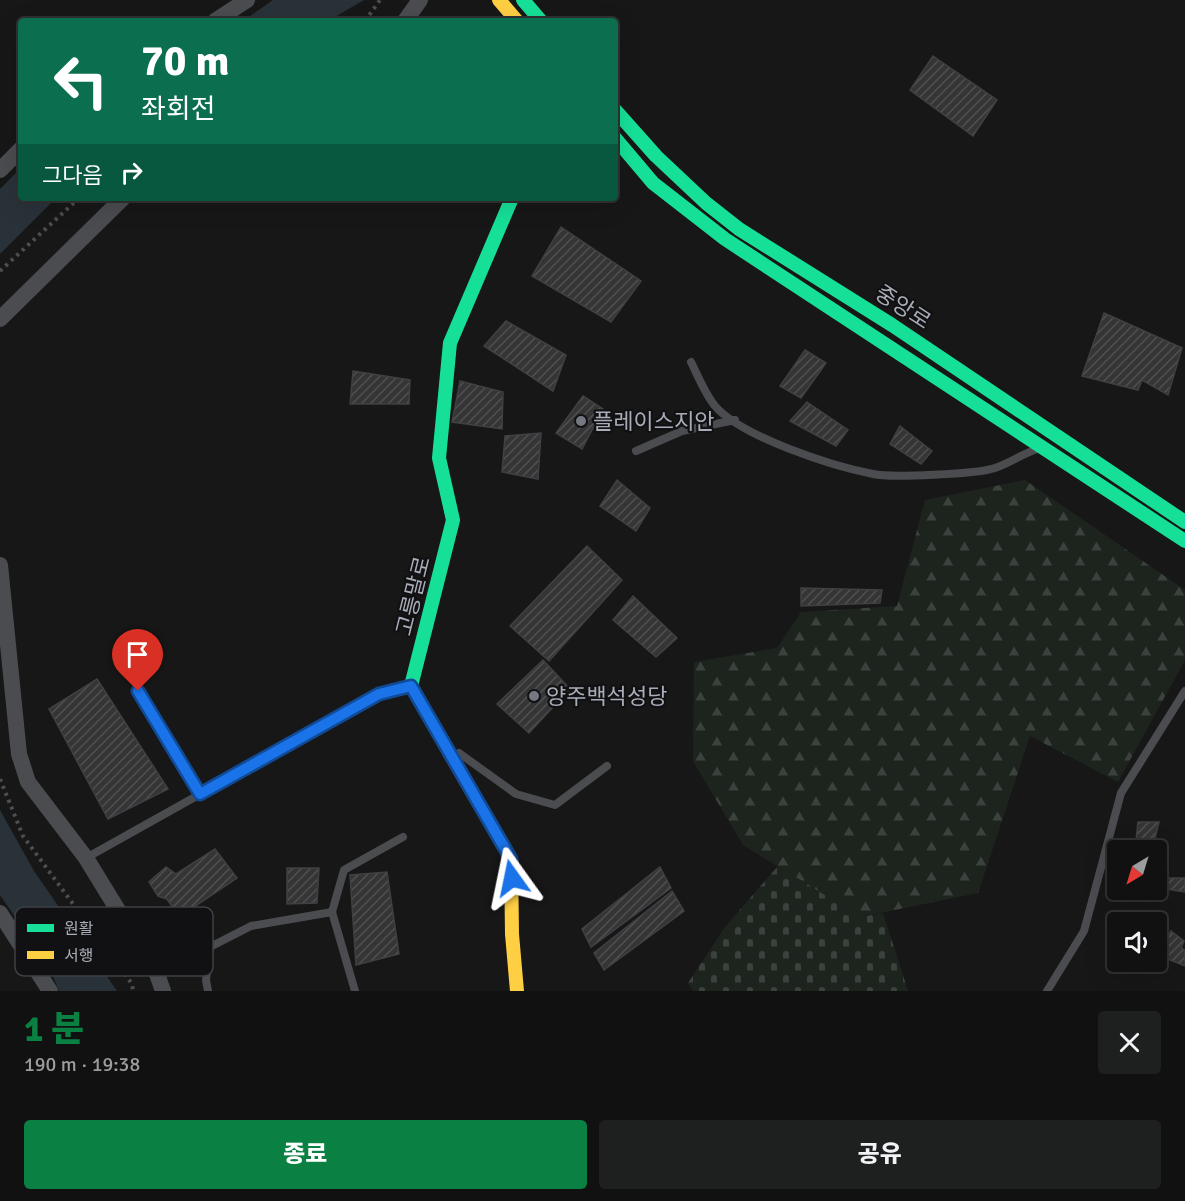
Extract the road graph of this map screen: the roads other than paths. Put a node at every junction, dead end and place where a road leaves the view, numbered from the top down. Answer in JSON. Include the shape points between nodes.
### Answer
{"nodes":[{"id":1,"x":247,"y":0,"type":"edge"},
{"id":2,"x":420,"y":0,"type":"edge"},
{"id":3,"x":499,"y":0,"type":"edge"},
{"id":4,"x":524,"y":0,"type":"edge"},
{"id":5,"x":220,"y":18,"type":"edge"},
{"id":6,"x":407,"y":18,"type":"edge"},
{"id":7,"x":514,"y":18,"type":"edge"},
{"id":8,"x":539,"y":18,"type":"edge"},
{"id":9,"x":618,"y":113,"type":"edge"},
{"id":10,"x":618,"y":142,"type":"edge"},
{"id":11,"x":18,"y":152,"type":"edge"},
{"id":12,"x":0,"y":170,"type":"edge"},
{"id":13,"x":120,"y":201,"type":"edge"},
{"id":14,"x":511,"y":201,"type":"edge"},
{"id":15,"x":0,"y":319,"type":"edge"},
{"id":16,"x":691,"y":362,"type":"dead end"},
{"id":17,"x":735,"y":420,"type":"junction"},
{"id":18,"x":1041,"y":448,"type":"junction"},
{"id":19,"x":636,"y":451,"type":"dead end"},
{"id":20,"x":1185,"y":522,"type":"edge"},
{"id":21,"x":1185,"y":541,"type":"edge"},
{"id":22,"x":0,"y":565,"type":"edge"},
{"id":23,"x":411,"y":686,"type":"junction"},
{"id":24,"x":138,"y":691,"type":"dead end"},
{"id":25,"x":1185,"y":691,"type":"edge"},
{"id":26,"x":441,"y":741,"type":"junction"},
{"id":27,"x":607,"y":766,"type":"dead end"},
{"id":28,"x":200,"y":794,"type":"junction"},
{"id":29,"x":403,"y":837,"type":"dead end"},
{"id":30,"x":86,"y":858,"type":"junction"},
{"id":31,"x":116,"y":907,"type":"edge"},
{"id":32,"x":332,"y":912,"type":"junction"},
{"id":33,"x":0,"y":913,"type":"edge"},
{"id":34,"x":15,"y":936,"type":"edge"},
{"id":35,"x":213,"y":945,"type":"edge"},
{"id":36,"x":40,"y":976,"type":"edge"},
{"id":37,"x":158,"y":976,"type":"edge"},
{"id":38,"x":206,"y":976,"type":"edge"},
{"id":39,"x":50,"y":991,"type":"edge"},
{"id":40,"x":163,"y":991,"type":"edge"},
{"id":41,"x":208,"y":991,"type":"edge"},
{"id":42,"x":355,"y":991,"type":"edge"},
{"id":43,"x":517,"y":991,"type":"edge"},
{"id":44,"x":1047,"y":991,"type":"edge"}],
"edges":[{"from":1,"to":5,"type":"street"},
{"from":2,"to":6,"type":"street"},
{"from":3,"to":7,"type":"main road"},
{"from":4,"to":8,"type":"main road"},
{"from":9,"to":20,"type":"main road","name":"중앙로","via":[[656,156],[739,229],[892,325]]},
{"from":10,"to":18,"type":"main road","name":"중앙로","via":[[653,183],[716,232]]},
{"from":11,"to":12,"type":"street"},
{"from":13,"to":15,"type":"street"},
{"from":14,"to":23,"type":"main road","name":"고릉말로","via":[[450,343],[439,458],[453,520]]},
{"from":16,"to":17,"type":"lane","via":[[715,406]]},
{"from":17,"to":18,"type":"lane","via":[[756,435],[809,456],[875,475],[995,469],[1020,454]]},
{"from":17,"to":19,"type":"lane","via":[[682,431]]},
{"from":18,"to":21,"type":"main road","name":"중앙로"},
{"from":22,"to":30,"type":"street","via":[[19,754],[28,782]]},
{"from":23,"to":26,"type":"main road"},
{"from":23,"to":28,"type":"lane","via":[[379,694]]},
{"from":24,"to":28,"type":"lane"},
{"from":25,"to":44,"type":"lane","via":[[1121,793],[1084,931]]},
{"from":26,"to":27,"type":"lane","via":[[516,794],[555,805]]},
{"from":26,"to":43,"type":"main road","via":[[511,859]]},
{"from":28,"to":30,"type":"lane"},
{"from":29,"to":32,"type":"lane","via":[[344,870]]},
{"from":30,"to":31,"type":"street"},
{"from":32,"to":35,"type":"lane","via":[[251,926]]},
{"from":32,"to":42,"type":"lane"},
{"from":33,"to":34,"type":"street"},
{"from":36,"to":39,"type":"street"},
{"from":37,"to":40,"type":"street"},
{"from":38,"to":41,"type":"lane"}]}
